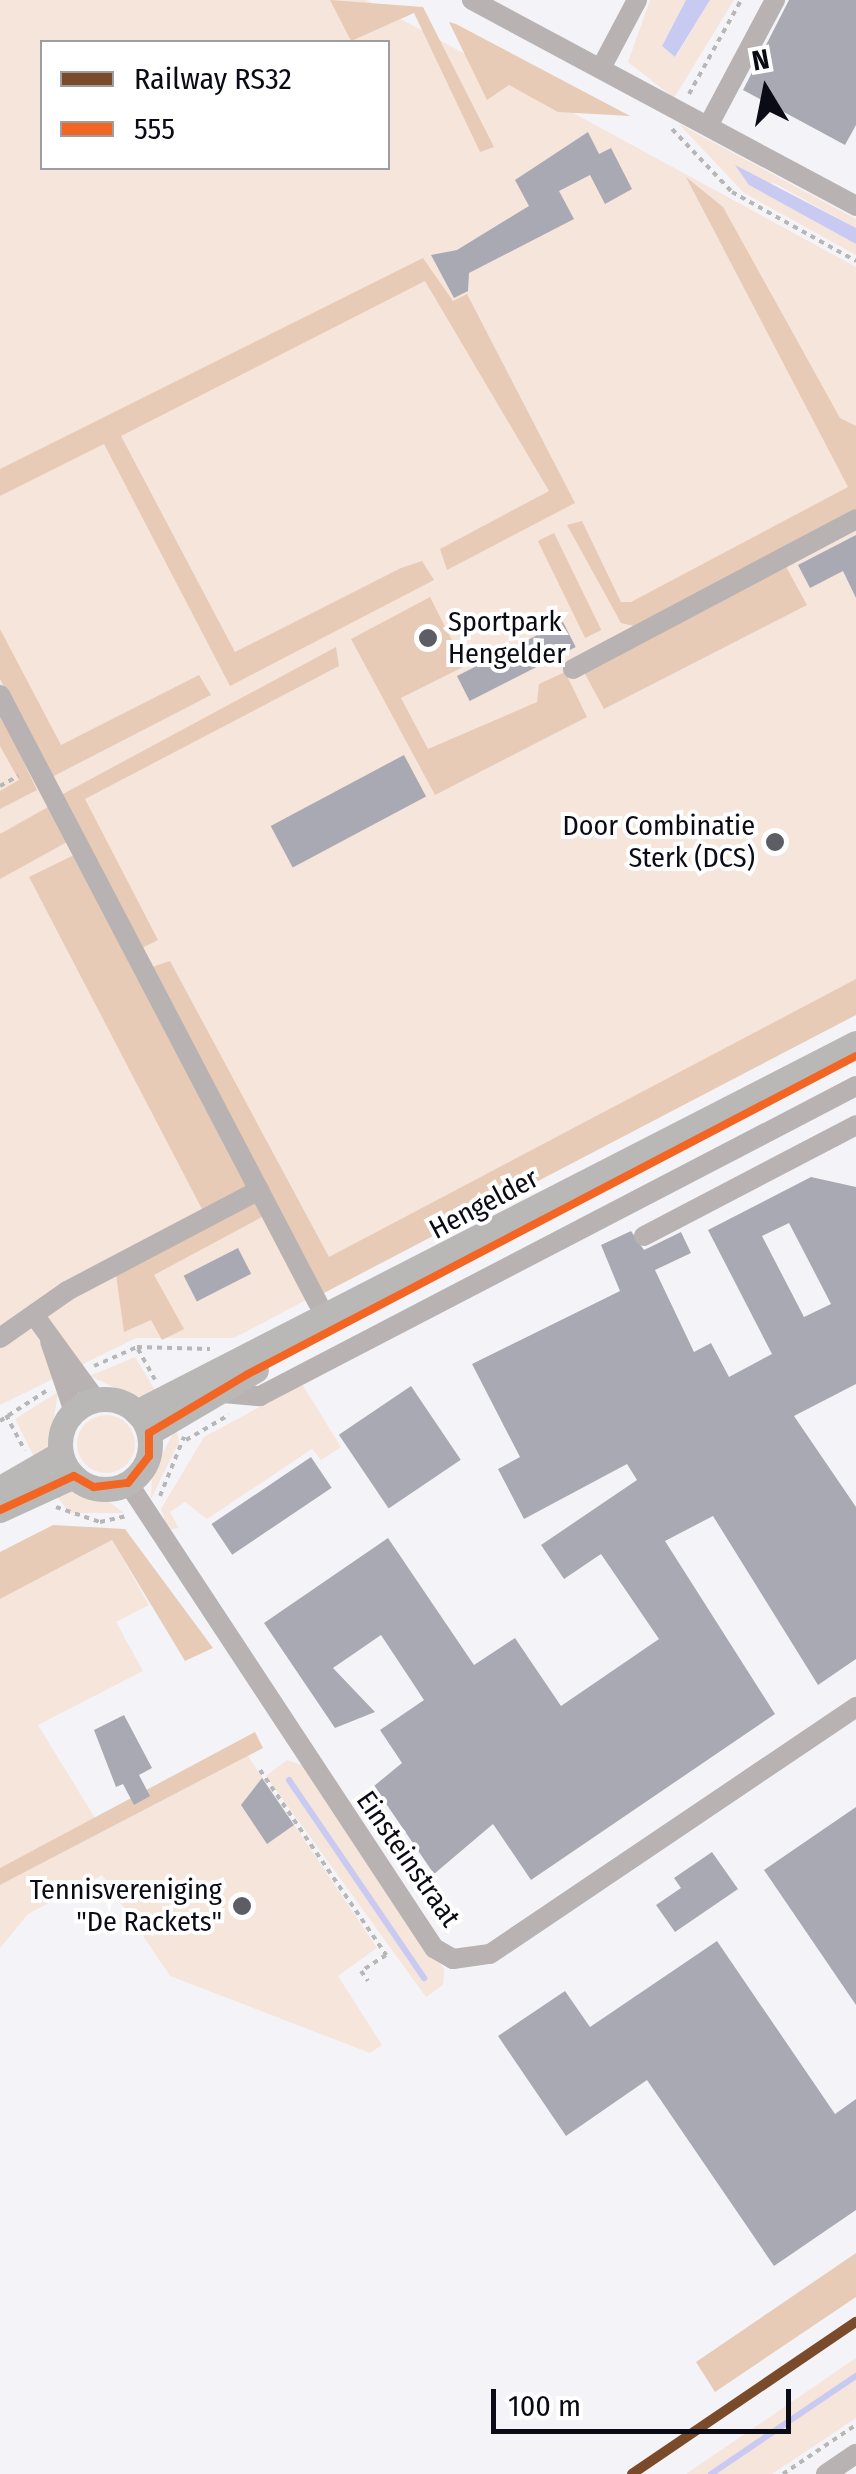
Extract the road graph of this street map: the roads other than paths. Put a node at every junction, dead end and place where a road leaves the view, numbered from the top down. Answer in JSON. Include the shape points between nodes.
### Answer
{"nodes":[{"id":1,"x":472,"y":0,"type":"edge"},
{"id":2,"x":636,"y":0,"type":"edge"},
{"id":3,"x":775,"y":0,"type":"edge"},
{"id":4,"x":600,"y":68,"type":"junction"},
{"id":5,"x":708,"y":126,"type":"junction"},
{"id":6,"x":856,"y":180,"type":"edge"},
{"id":7,"x":851,"y":204,"type":"edge"},
{"id":8,"x":856,"y":519,"type":"edge"},
{"id":9,"x":573,"y":670,"type":"dead end"},
{"id":10,"x":0,"y":695,"type":"edge"},
{"id":11,"x":856,"y":1043,"type":"edge"},
{"id":12,"x":856,"y":1056,"type":"edge"},
{"id":13,"x":856,"y":1086,"type":"edge"},
{"id":14,"x":802,"y":1115,"type":"junction"},
{"id":15,"x":856,"y":1125,"type":"edge"},
{"id":16,"x":818,"y":1145,"type":"junction"},
{"id":17,"x":669,"y":1184,"type":"junction"},
{"id":18,"x":260,"y":1190,"type":"junction"},
{"id":19,"x":685,"y":1214,"type":"junction"},
{"id":20,"x":644,"y":1236,"type":"dead end"},
{"id":21,"x":318,"y":1303,"type":"dead end"},
{"id":22,"x":37,"y":1319,"type":"junction"},
{"id":23,"x":0,"y":1338,"type":"edge"},
{"id":24,"x":50,"y":1341,"type":"junction"},
{"id":25,"x":224,"y":1393,"type":"junction"},
{"id":26,"x":85,"y":1406,"type":"junction"},
{"id":27,"x":175,"y":1419,"type":"junction"},
{"id":28,"x":143,"y":1422,"type":"junction"},
{"id":29,"x":61,"y":1453,"type":"junction"},
{"id":30,"x":74,"y":1476,"type":"junction"},
{"id":31,"x":41,"y":1479,"type":"junction"},
{"id":32,"x":128,"y":1483,"type":"junction"},
{"id":33,"x":0,"y":1488,"type":"edge"},
{"id":34,"x":0,"y":1510,"type":"edge"},
{"id":35,"x":856,"y":1707,"type":"edge"},
{"id":36,"x":856,"y":2454,"type":"edge"},
{"id":37,"x":826,"y":2474,"type":"edge"}],
"edges":[{"from":1,"to":4,"type":"street"},
{"from":2,"to":4,"type":"street"},
{"from":3,"to":5,"type":"street"},
{"from":4,"to":5,"type":"street"},
{"from":5,"to":7,"type":"street"},
{"from":6,"to":7,"type":"street"},
{"from":8,"to":9,"type":"street"},
{"from":10,"to":18,"type":"street"},
{"from":11,"to":27,"type":"main road","name":"Hengelder"},
{"from":12,"to":25,"type":"main road","name":"Hengelder"},
{"from":13,"to":14,"type":"street"},
{"from":14,"to":16,"type":"street"},
{"from":14,"to":17,"type":"street"},
{"from":15,"to":16,"type":"street"},
{"from":16,"to":19,"type":"street"},
{"from":17,"to":19,"type":"street"},
{"from":17,"to":25,"type":"street","via":[[260,1396]]},
{"from":18,"to":21,"type":"street"},
{"from":18,"to":22,"type":"street","via":[[67,1291]]},
{"from":19,"to":20,"type":"street"},
{"from":22,"to":23,"type":"street"},
{"from":22,"to":24,"type":"street"},
{"from":24,"to":26,"type":"street","via":[[79,1374]]},
{"from":24,"to":26,"type":"street","via":[[58,1385]]},
{"from":25,"to":27,"type":"main road","name":"Hengelder"},
{"from":26,"to":28,"type":"main road"},
{"from":26,"to":29,"type":"main road"},
{"from":27,"to":28,"type":"main road","name":"Hengelder"},
{"from":28,"to":32,"type":"main road","via":[[149,1456]]},
{"from":29,"to":30,"type":"main road"},
{"from":29,"to":31,"type":"main road"},
{"from":30,"to":31,"type":"main road"},
{"from":30,"to":32,"type":"main road","via":[[106,1489]]},
{"from":31,"to":33,"type":"main road"},
{"from":31,"to":34,"type":"main road"},
{"from":32,"to":35,"type":"street","name":"Einsteinstraat","via":[[434,1948],[453,1960],[490,1954]]},
{"from":36,"to":37,"type":"street"}]}
